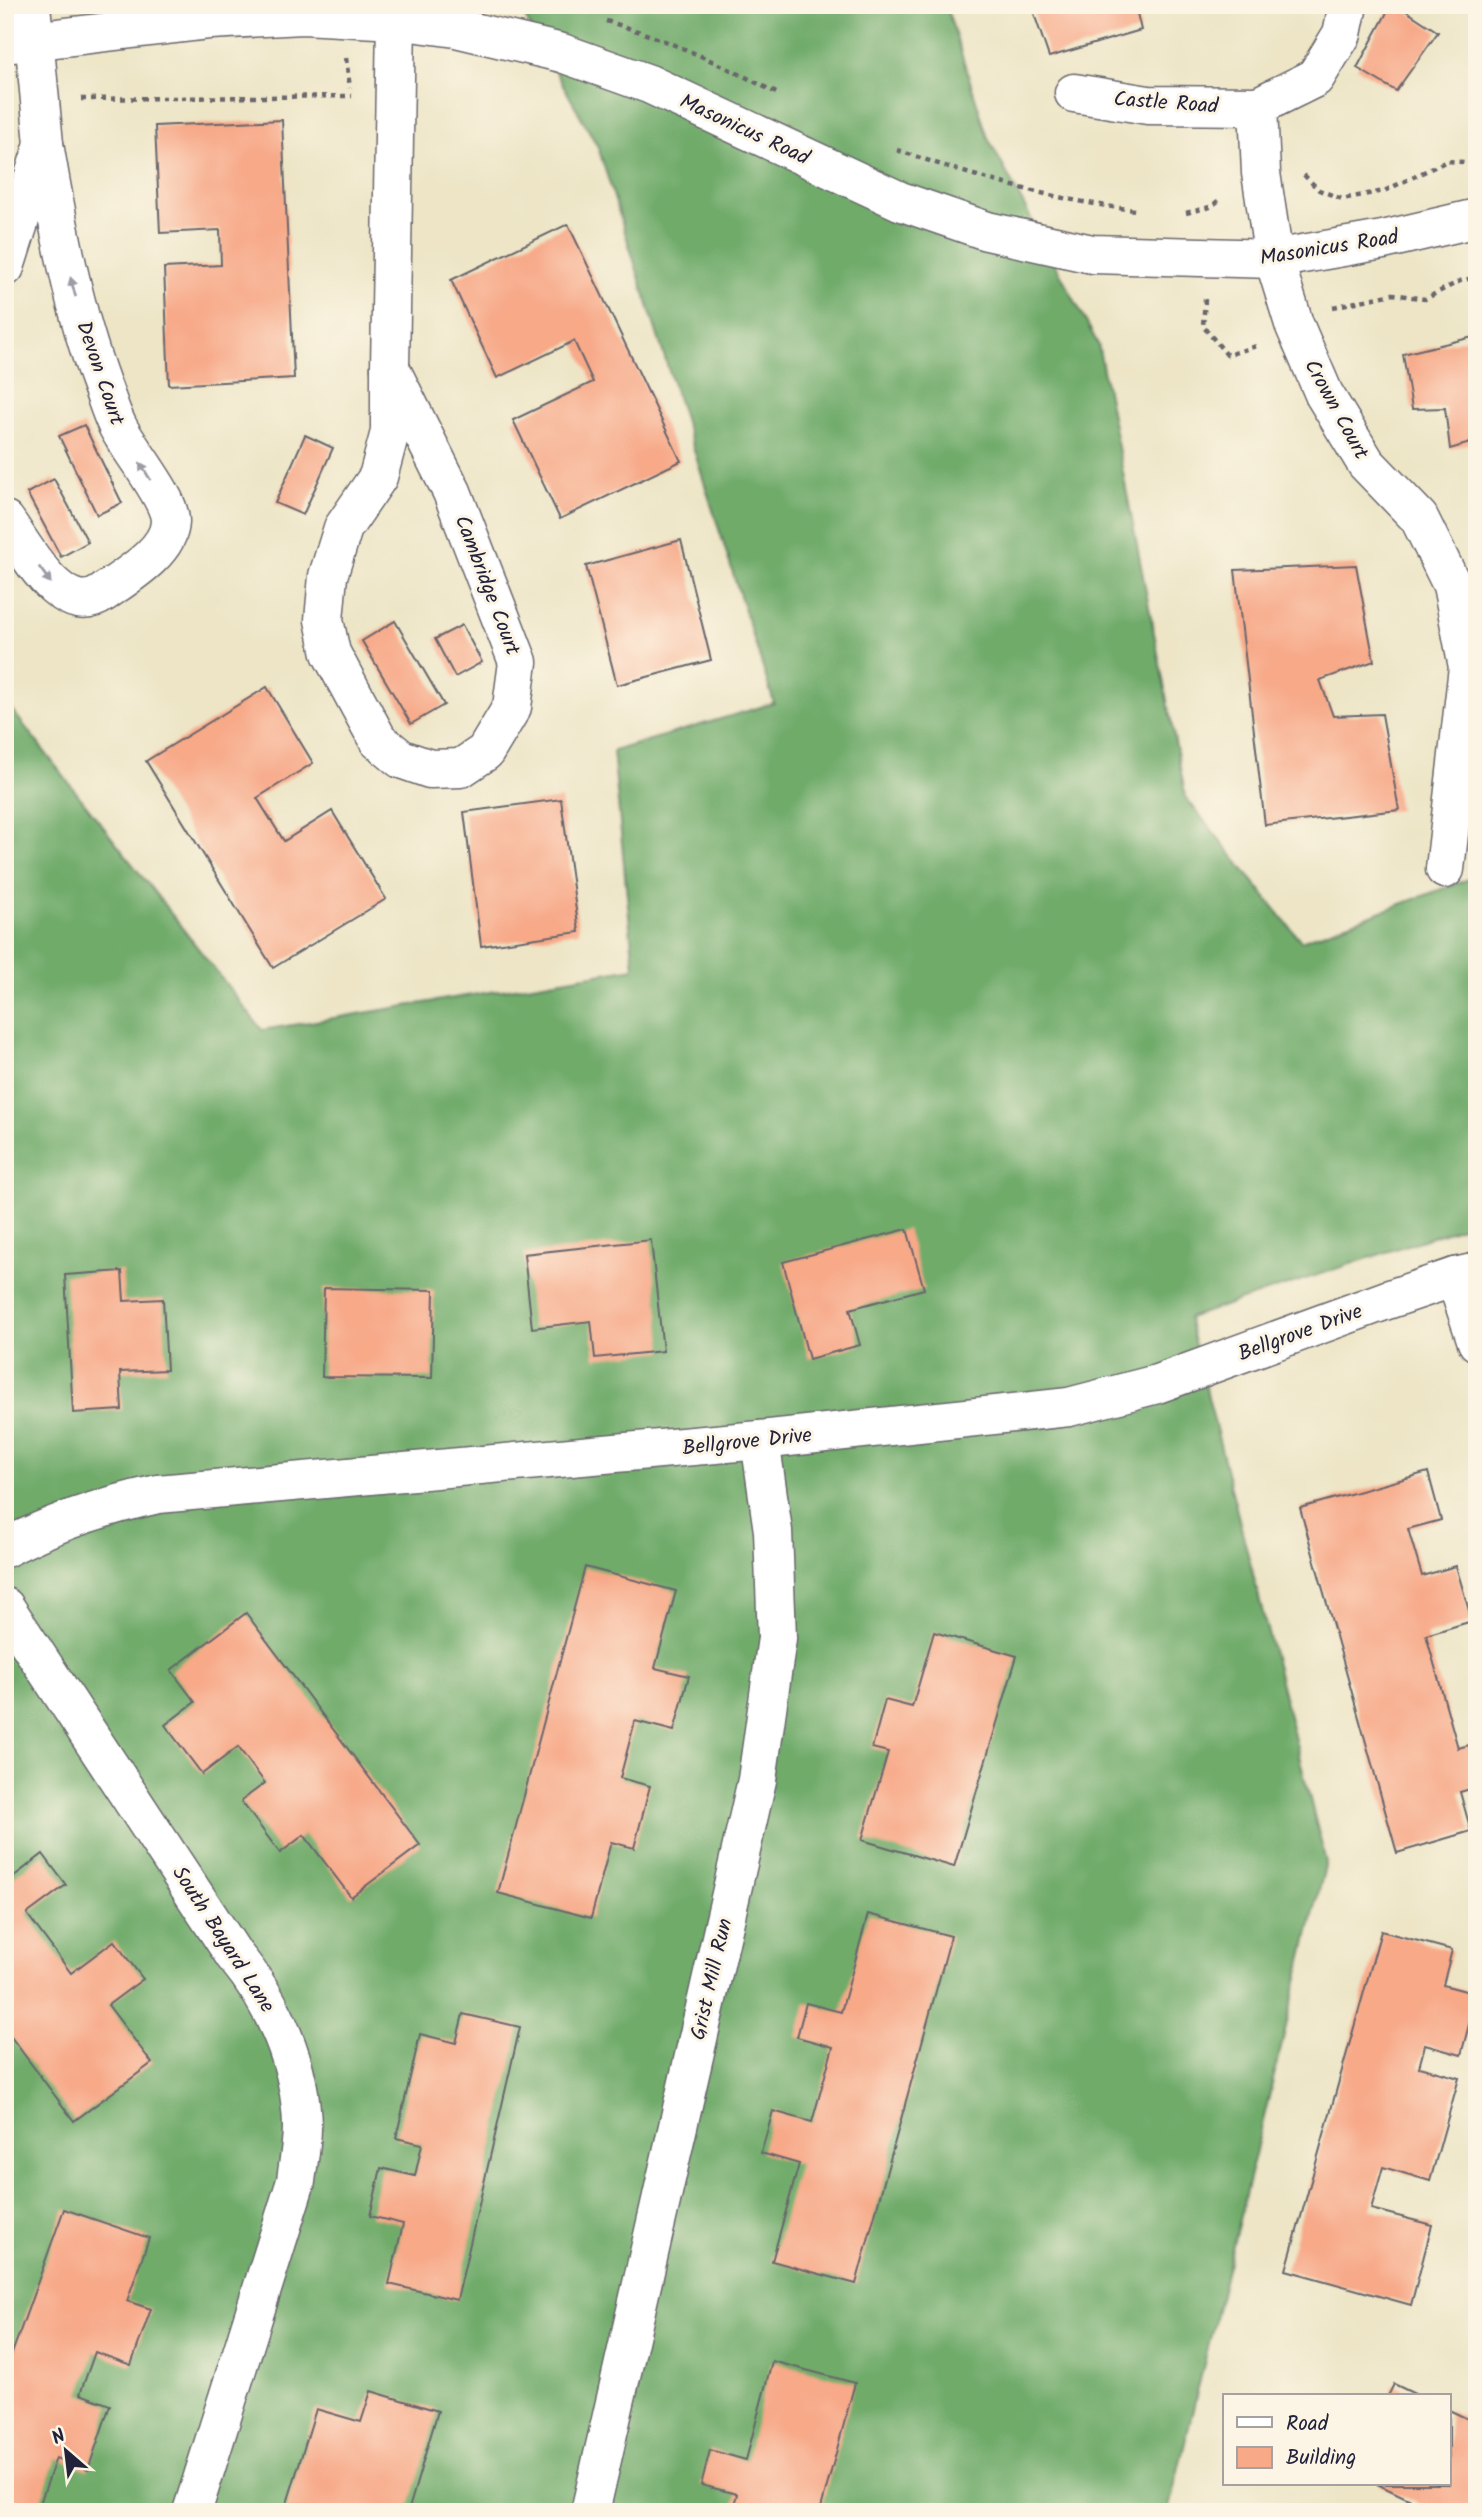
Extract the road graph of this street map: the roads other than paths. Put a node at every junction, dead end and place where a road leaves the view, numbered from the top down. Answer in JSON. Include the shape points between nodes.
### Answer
{"nodes":[{"id":1,"x":1348,"y":5,"type":"edge"},
{"id":2,"x":396,"y":20,"type":"junction"},
{"id":3,"x":24,"y":30,"type":"edge"},
{"id":4,"x":1074,"y":93,"type":"dead end"},
{"id":5,"x":1258,"y":106,"type":"junction"},
{"id":6,"x":44,"y":135,"type":"junction"},
{"id":7,"x":1477,"y":218,"type":"edge"},
{"id":8,"x":1274,"y":259,"type":"junction"},
{"id":9,"x":5,"y":267,"type":"edge"},
{"id":10,"x":390,"y":368,"type":"junction"},
{"id":11,"x":5,"y":520,"type":"edge"},
{"id":12,"x":1446,"y":869,"type":"dead end"},
{"id":13,"x":1466,"y":1274,"type":"edge"},
{"id":14,"x":1477,"y":1342,"type":"edge"},
{"id":15,"x":760,"y":1440,"type":"junction"},
{"id":16,"x":5,"y":1548,"type":"edge"},
{"id":17,"x":5,"y":1608,"type":"edge"},
{"id":18,"x":192,"y":2512,"type":"edge"},
{"id":19,"x":590,"y":2512,"type":"edge"}],
"edges":[{"from":1,"to":5,"type":"street","name":"Castle Road","via":[[1342,34],[1315,78]]},
{"from":2,"to":3,"type":"street","name":"Masonicus Road","via":[[303,15]]},
{"from":2,"to":8,"type":"street","name":"Masonicus Road","via":[[456,28],[562,53],[649,84],[900,201],[987,231],[1092,254]]},
{"from":2,"to":10,"type":"street","name":"Cambridge Court"},
{"from":3,"to":6,"type":"street","name":"Devon Court"},
{"from":4,"to":5,"type":"street","name":"Castle Road","via":[[1148,105]]},
{"from":5,"to":8,"type":"street","via":[[1261,173]]},
{"from":6,"to":9,"type":"street","name":"Devon Court"},
{"from":11,"to":6,"type":"street","name":"Devon Court","one_way":true,"via":[[54,587],[76,600],[95,599],[146,562],[165,540],[171,521],[164,499],[117,426],[90,354],[61,240]]},
{"from":7,"to":8,"type":"street","name":"Masonicus Road"},
{"from":8,"to":12,"type":"street","name":"Crown Court","via":[[1294,324],[1324,394],[1366,463],[1419,518],[1452,585],[1468,667]]},
{"from":10,"to":10,"type":"street","name":"Cambridge Court","via":[[390,432],[378,477],[343,528],[328,576],[324,620],[331,653],[379,740],[401,759],[430,769],[461,768],[485,752],[512,707],[518,662],[452,492]]},
{"from":13,"to":14,"type":"street"},
{"from":13,"to":15,"type":"street","name":"Bellgrove Drive","via":[[1157,1384],[1069,1407]]},
{"from":15,"to":16,"type":"street","name":"Bellgrove Drive","via":[[158,1494],[40,1529]]},
{"from":15,"to":19,"type":"street","name":"Grist Mill Run","via":[[774,1531],[777,1638],[757,1780]]},
{"from":17,"to":18,"type":"street","name":"South Bayard Lane","via":[[248,1971],[276,2017],[296,2073],[302,2128],[296,2181]]}]}
